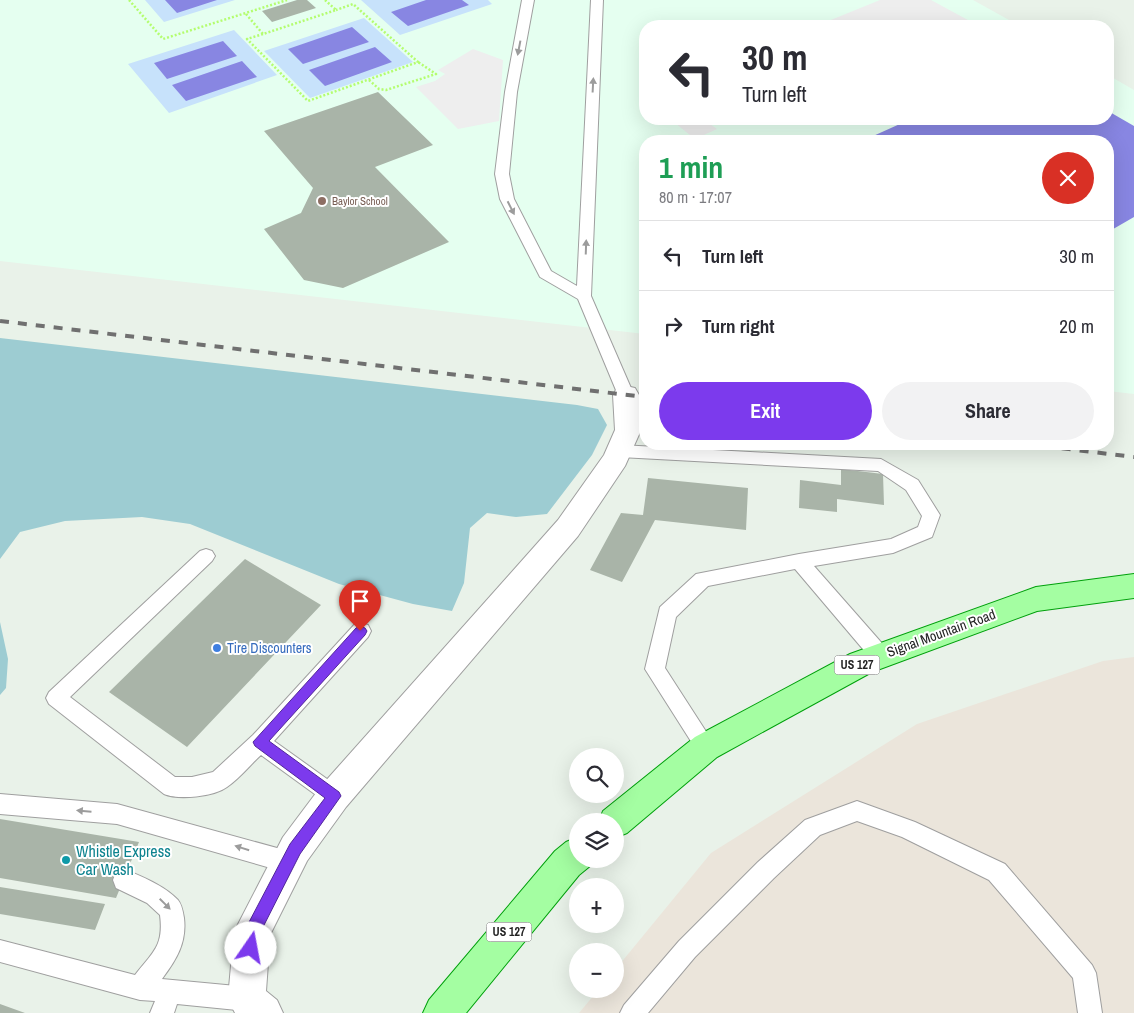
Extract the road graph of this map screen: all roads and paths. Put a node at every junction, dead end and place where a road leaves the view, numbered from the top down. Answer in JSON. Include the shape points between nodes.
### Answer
{"nodes":[{"id":1,"x":129,"y":0,"type":"edge"},
{"id":2,"x":287,"y":0,"type":"edge"},
{"id":3,"x":325,"y":0,"type":"edge"},
{"id":4,"x":528,"y":0,"type":"edge"},
{"id":5,"x":597,"y":0,"type":"edge"},
{"id":6,"x":278,"y":1,"type":"edge"},
{"id":7,"x":336,"y":10,"type":"junction"},
{"id":8,"x":246,"y":14,"type":"junction"},
{"id":9,"x":263,"y":34,"type":"junction"},
{"id":10,"x":418,"y":62,"type":"junction"},
{"id":11,"x":368,"y":80,"type":"junction"},
{"id":12,"x":584,"y":296,"type":"junction"},
{"id":13,"x":626,"y":395,"type":"joint"},
{"id":14,"x":620,"y":451,"type":"junction"},
{"id":15,"x":206,"y":556,"type":"dead end"},
{"id":16,"x":799,"y":561,"type":"junction"},
{"id":17,"x":1134,"y":586,"type":"edge"},
{"id":18,"x":360,"y":631,"type":"dead end"},
{"id":19,"x":880,"y":655,"type":"junction"},
{"id":20,"x":260,"y":742,"type":"junction"},
{"id":21,"x":706,"y":746,"type":"junction"},
{"id":22,"x":334,"y":796,"type":"junction"},
{"id":23,"x":0,"y":804,"type":"edge"},
{"id":24,"x":624,"y":814,"type":"edge"},
{"id":25,"x":569,"y":861,"type":"edge"},
{"id":26,"x":288,"y":862,"type":"junction"},
{"id":27,"x":124,"y":880,"type":"dead end"},
{"id":28,"x":0,"y":951,"type":"edge"},
{"id":29,"x":140,"y":988,"type":"junction"},
{"id":30,"x":170,"y":991,"type":"junction"},
{"id":31,"x":256,"y":1006,"type":"edge"},
{"id":32,"x":162,"y":1013,"type":"edge"},
{"id":33,"x":442,"y":1013,"type":"edge"},
{"id":34,"x":632,"y":1013,"type":"edge"},
{"id":35,"x":1090,"y":1013,"type":"edge"}],
"edges":[{"from":1,"to":8,"type":"path","via":[[163,39]]},
{"from":2,"to":6,"type":"path"},
{"from":3,"to":7,"type":"path"},
{"from":4,"to":12,"type":"lane","one_way":true,"via":[[511,92],[502,174],[507,199],[545,274]]},
{"from":12,"to":5,"type":"lane","one_way":true},
{"from":6,"to":8,"type":"path"},
{"from":7,"to":9,"type":"path"},
{"from":7,"to":10,"type":"path","via":[[353,4]]},
{"from":8,"to":9,"type":"path"},
{"from":9,"to":11,"type":"path","via":[[247,39],[308,101]]},
{"from":10,"to":11,"type":"path"},
{"from":10,"to":11,"type":"path","via":[[436,74],[386,90],[379,89]]},
{"from":12,"to":13,"type":"lane"},
{"from":13,"to":14,"type":"street","via":[[628,430]]},
{"from":14,"to":16,"type":"lane","via":[[882,465],[912,485],[932,515],[926,532],[893,546]]},
{"from":14,"to":22,"type":"street","via":[[568,528]]},
{"from":15,"to":20,"type":"lane","via":[[56,698],[171,787],[192,787],[219,781]]},
{"from":16,"to":19,"type":"lane"},
{"from":16,"to":21,"type":"lane","via":[[703,579],[667,613],[655,669]]},
{"from":17,"to":19,"type":"main road","name":"Signal Mountain Road","number":"US 127","via":[[1036,599]]},
{"from":18,"to":20,"type":"lane"},
{"from":19,"to":21,"type":"main road","name":"Signal Mountain Road","number":"US 127"},
{"from":20,"to":22,"type":"lane"},
{"from":21,"to":24,"type":"main road","name":"Signal Mountain Road","number":"US 127"},
{"from":22,"to":26,"type":"street"},
{"from":26,"to":23,"type":"lane","one_way":true,"via":[[117,814]]},
{"from":25,"to":33,"type":"main road","number":"US 127"},
{"from":26,"to":31,"type":"street","via":[[252,932]]},
{"from":27,"to":29,"type":"lane","one_way":true,"via":[[155,895],[171,908],[174,932],[168,952]]},
{"from":28,"to":29,"type":"lane"},
{"from":29,"to":30,"type":"lane"},
{"from":30,"to":31,"type":"lane"},
{"from":30,"to":32,"type":"lane"},
{"from":34,"to":35,"type":"lane","via":[[687,949],[813,827],[857,811],[907,830],[997,872],[1084,973]]}]}
